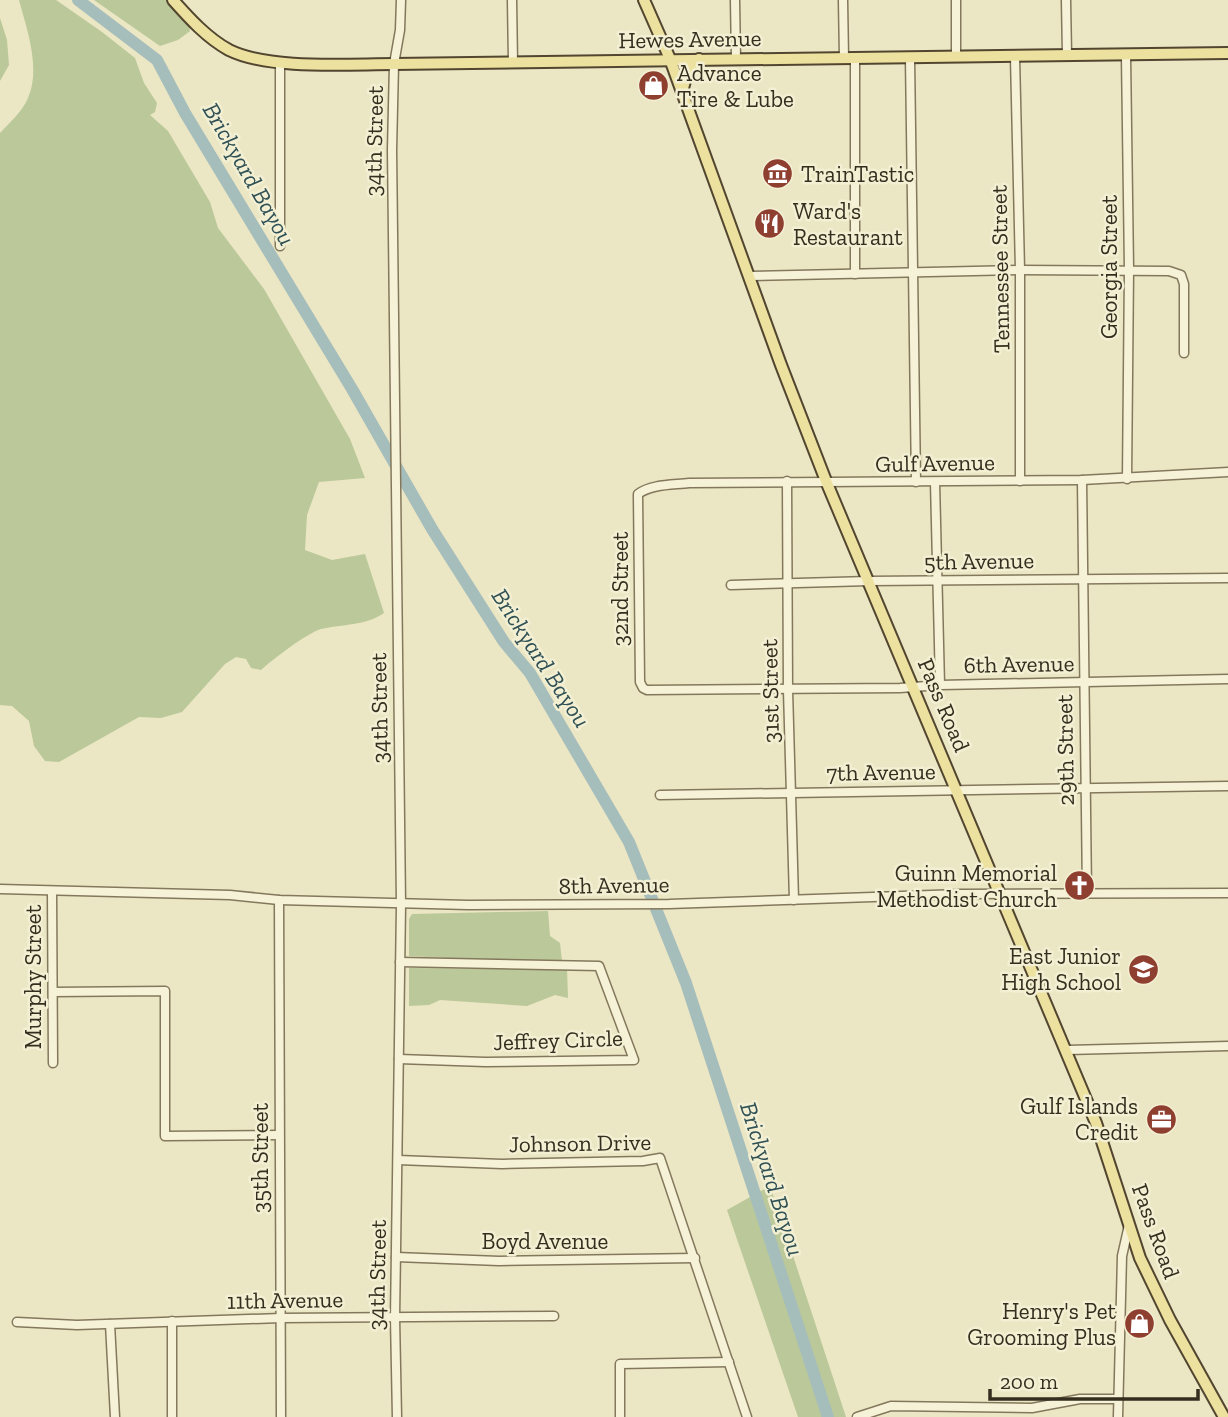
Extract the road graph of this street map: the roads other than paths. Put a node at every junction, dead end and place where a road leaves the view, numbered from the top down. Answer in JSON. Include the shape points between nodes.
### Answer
{"nodes":[{"id":1,"x":173,"y":0,"type":"edge"},
{"id":2,"x":401,"y":0,"type":"edge"},
{"id":3,"x":512,"y":0,"type":"edge"},
{"id":4,"x":644,"y":0,"type":"edge"},
{"id":5,"x":735,"y":0,"type":"edge"},
{"id":6,"x":843,"y":0,"type":"edge"},
{"id":7,"x":956,"y":0,"type":"edge"},
{"id":8,"x":1066,"y":0,"type":"edge"},
{"id":9,"x":1228,"y":53,"type":"edge"},
{"id":10,"x":1067,"y":55,"type":"junction"},
{"id":11,"x":1126,"y":56,"type":"junction"},
{"id":12,"x":956,"y":57,"type":"junction"},
{"id":13,"x":1015,"y":57,"type":"junction"},
{"id":14,"x":849,"y":58,"type":"junction"},
{"id":15,"x":910,"y":58,"type":"junction"},
{"id":16,"x":670,"y":59,"type":"junction"},
{"id":17,"x":699,"y":59,"type":"junction"},
{"id":18,"x":736,"y":59,"type":"junction"},
{"id":19,"x":280,"y":63,"type":"junction"},
{"id":20,"x":513,"y":63,"type":"junction"},
{"id":21,"x":394,"y":64,"type":"junction"},
{"id":22,"x":682,"y":92,"type":"junction"},
{"id":23,"x":280,"y":246,"type":"dead end"},
{"id":24,"x":1129,"y":269,"type":"junction"},
{"id":25,"x":1020,"y":270,"type":"junction"},
{"id":26,"x":914,"y":274,"type":"junction"},
{"id":27,"x":855,"y":275,"type":"junction"},
{"id":28,"x":748,"y":276,"type":"junction"},
{"id":29,"x":1184,"y":353,"type":"dead end"},
{"id":30,"x":1228,"y":472,"type":"edge"},
{"id":31,"x":1127,"y":479,"type":"junction"},
{"id":32,"x":787,"y":481,"type":"junction"},
{"id":33,"x":826,"y":481,"type":"junction"},
{"id":34,"x":1020,"y":481,"type":"junction"},
{"id":35,"x":1082,"y":481,"type":"junction"},
{"id":36,"x":916,"y":482,"type":"junction"},
{"id":37,"x":935,"y":482,"type":"junction"},
{"id":38,"x":643,"y":491,"type":"joint"},
{"id":39,"x":1228,"y":578,"type":"edge"},
{"id":40,"x":1082,"y":579,"type":"junction"},
{"id":41,"x":869,"y":582,"type":"junction"},
{"id":42,"x":936,"y":582,"type":"junction"},
{"id":43,"x":788,"y":584,"type":"junction"},
{"id":44,"x":731,"y":586,"type":"dead end"},
{"id":45,"x":1228,"y":679,"type":"edge"},
{"id":46,"x":1083,"y":683,"type":"junction"},
{"id":47,"x":940,"y":685,"type":"junction"},
{"id":48,"x":913,"y":687,"type":"junction"},
{"id":49,"x":643,"y":688,"type":"joint"},
{"id":50,"x":788,"y":690,"type":"junction"},
{"id":51,"x":1228,"y":786,"type":"edge"},
{"id":52,"x":1084,"y":789,"type":"junction"},
{"id":53,"x":957,"y":790,"type":"junction"},
{"id":54,"x":792,"y":793,"type":"junction"},
{"id":55,"x":660,"y":795,"type":"dead end"},
{"id":56,"x":0,"y":889,"type":"edge"},
{"id":57,"x":52,"y":891,"type":"junction"},
{"id":58,"x":1228,"y":893,"type":"edge"},
{"id":59,"x":1001,"y":894,"type":"junction"},
{"id":60,"x":1087,"y":894,"type":"junction"},
{"id":61,"x":279,"y":900,"type":"junction"},
{"id":62,"x":794,"y":900,"type":"junction"},
{"id":63,"x":401,"y":905,"type":"junction"},
{"id":64,"x":400,"y":962,"type":"junction"},
{"id":65,"x":53,"y":992,"type":"junction"},
{"id":66,"x":1228,"y":1046,"type":"edge"},
{"id":67,"x":1067,"y":1050,"type":"junction"},
{"id":68,"x":399,"y":1059,"type":"junction"},
{"id":69,"x":53,"y":1063,"type":"dead end"},
{"id":70,"x":279,"y":1135,"type":"junction"},
{"id":71,"x":398,"y":1160,"type":"junction"},
{"id":72,"x":1129,"y":1225,"type":"junction"},
{"id":73,"x":396,"y":1257,"type":"junction"},
{"id":74,"x":695,"y":1258,"type":"junction"},
{"id":75,"x":554,"y":1316,"type":"dead end"},
{"id":76,"x":281,"y":1318,"type":"junction"},
{"id":77,"x":395,"y":1318,"type":"junction"},
{"id":78,"x":17,"y":1321,"type":"dead end"},
{"id":79,"x":172,"y":1321,"type":"junction"},
{"id":80,"x":110,"y":1324,"type":"junction"},
{"id":81,"x":729,"y":1362,"type":"junction"},
{"id":82,"x":1118,"y":1399,"type":"junction"},
{"id":83,"x":907,"y":1405,"type":"junction"},
{"id":84,"x":115,"y":1417,"type":"edge"},
{"id":85,"x":172,"y":1417,"type":"edge"},
{"id":86,"x":281,"y":1417,"type":"edge"},
{"id":87,"x":397,"y":1417,"type":"edge"},
{"id":88,"x":620,"y":1417,"type":"edge"},
{"id":89,"x":747,"y":1417,"type":"edge"},
{"id":90,"x":857,"y":1417,"type":"edge"},
{"id":91,"x":907,"y":1417,"type":"edge"},
{"id":92,"x":1118,"y":1417,"type":"edge"},
{"id":93,"x":1224,"y":1417,"type":"edge"}],
"edges":[{"from":1,"to":19,"type":"main road","name":"Hewes Avenue","via":[[221,45],[249,58]]},
{"from":2,"to":21,"type":"street","name":"34th Street"},
{"from":3,"to":20,"type":"street"},
{"from":4,"to":16,"type":"main road","name":"Pass Road"},
{"from":5,"to":18,"type":"street"},
{"from":6,"to":14,"type":"street"},
{"from":7,"to":12,"type":"street"},
{"from":8,"to":10,"type":"street"},
{"from":9,"to":11,"type":"main road","name":"Hewes Avenue"},
{"from":10,"to":11,"type":"main road","name":"Hewes Avenue"},
{"from":10,"to":13,"type":"main road","name":"Hewes Avenue"},
{"from":11,"to":24,"type":"street","name":"Georgia Street"},
{"from":12,"to":13,"type":"main road","name":"Hewes Avenue"},
{"from":12,"to":15,"type":"main road","name":"Hewes Avenue"},
{"from":13,"to":25,"type":"street","name":"Tennessee Street"},
{"from":14,"to":15,"type":"main road","name":"Hewes Avenue"},
{"from":14,"to":18,"type":"main road","name":"Hewes Avenue"},
{"from":14,"to":27,"type":"street"},
{"from":15,"to":26,"type":"street"},
{"from":16,"to":17,"type":"main road","name":"Hewes Avenue"},
{"from":16,"to":20,"type":"main road","name":"Hewes Avenue"},
{"from":16,"to":22,"type":"main road","name":"Pass Road"},
{"from":17,"to":18,"type":"main road","name":"Hewes Avenue"},
{"from":17,"to":22,"type":"main road","via":[[688,70]]},
{"from":19,"to":21,"type":"main road","name":"Hewes Avenue"},
{"from":19,"to":23,"type":"street"},
{"from":20,"to":21,"type":"main road","name":"Hewes Avenue"},
{"from":21,"to":63,"type":"street","name":"34th Street"},
{"from":22,"to":28,"type":"main road","name":"Pass Road"},
{"from":24,"to":25,"type":"street"},
{"from":24,"to":29,"type":"street","via":[[1181,275]]},
{"from":24,"to":31,"type":"street","name":"Georgia Street"},
{"from":25,"to":26,"type":"street"},
{"from":25,"to":34,"type":"street","name":"Tennessee Street"},
{"from":26,"to":27,"type":"street"},
{"from":26,"to":36,"type":"street"},
{"from":27,"to":28,"type":"street"},
{"from":28,"to":33,"type":"main road","name":"Pass Road"},
{"from":30,"to":31,"type":"street","name":"Gulf Avenue"},
{"from":31,"to":35,"type":"street","name":"Gulf Avenue"},
{"from":32,"to":33,"type":"street","name":"Gulf Avenue"},
{"from":32,"to":38,"type":"street","name":"Gulf Avenue","via":[[689,483]]},
{"from":32,"to":43,"type":"street","name":"31st Street"},
{"from":33,"to":36,"type":"street","name":"Gulf Avenue"},
{"from":33,"to":41,"type":"main road","name":"Pass Road"},
{"from":34,"to":35,"type":"street","name":"Gulf Avenue"},
{"from":34,"to":37,"type":"street","name":"Gulf Avenue"},
{"from":35,"to":40,"type":"street","name":"29th Street"},
{"from":36,"to":37,"type":"street","name":"Gulf Avenue"},
{"from":37,"to":42,"type":"street"},
{"from":38,"to":49,"type":"street","name":"32nd Street","via":[[638,494]]},
{"from":39,"to":40,"type":"street","name":"5th Avenue"},
{"from":40,"to":42,"type":"street","name":"5th Avenue"},
{"from":40,"to":46,"type":"street","name":"29th Street"},
{"from":41,"to":42,"type":"street","name":"5th Avenue"},
{"from":41,"to":43,"type":"street","name":"5th Avenue"},
{"from":41,"to":48,"type":"main road","name":"Pass Road"},
{"from":42,"to":47,"type":"street"},
{"from":43,"to":44,"type":"street","name":"5th Avenue"},
{"from":43,"to":50,"type":"street","name":"31st Street"},
{"from":45,"to":46,"type":"street","name":"6th Avenue"},
{"from":46,"to":47,"type":"street","name":"6th Avenue"},
{"from":46,"to":52,"type":"street","name":"29th Street"},
{"from":47,"to":48,"type":"street","name":"6th Avenue"},
{"from":48,"to":50,"type":"street","name":"6th Avenue"},
{"from":48,"to":53,"type":"main road","name":"Pass Road"},
{"from":49,"to":50,"type":"street","name":"6th Avenue"},
{"from":50,"to":54,"type":"street","name":"31st Street"},
{"from":51,"to":52,"type":"street","name":"7th Avenue"},
{"from":52,"to":53,"type":"street","name":"7th Avenue"},
{"from":52,"to":60,"type":"street","name":"29th Street"},
{"from":53,"to":54,"type":"street","name":"7th Avenue"},
{"from":53,"to":59,"type":"main road","name":"Pass Road"},
{"from":54,"to":55,"type":"street","name":"7th Avenue"},
{"from":54,"to":62,"type":"street","name":"31st Street"},
{"from":56,"to":57,"type":"street","name":"8th Avenue"},
{"from":57,"to":61,"type":"street","name":"8th Avenue"},
{"from":57,"to":65,"type":"street","name":"Murphy Street"},
{"from":58,"to":60,"type":"street","name":"8th Avenue"},
{"from":59,"to":60,"type":"street","name":"8th Avenue"},
{"from":59,"to":62,"type":"street","name":"8th Avenue"},
{"from":59,"to":67,"type":"main road","name":"Pass Road"},
{"from":61,"to":63,"type":"street","name":"8th Avenue"},
{"from":61,"to":70,"type":"street","name":"35th Street"},
{"from":62,"to":63,"type":"street","name":"8th Avenue"},
{"from":63,"to":64,"type":"street","name":"34th Street"},
{"from":64,"to":68,"type":"street","name":"34th Street"},
{"from":64,"to":68,"type":"street","name":"Jeffrey Circle","via":[[599,966],[634,1060]]},
{"from":65,"to":69,"type":"street","name":"Murphy Street"},
{"from":65,"to":70,"type":"street","via":[[165,991],[165,1136]]},
{"from":66,"to":67,"type":"street"},
{"from":67,"to":72,"type":"main road","name":"Pass Road"},
{"from":68,"to":71,"type":"street","name":"34th Street"},
{"from":70,"to":76,"type":"street","name":"35th Street"},
{"from":71,"to":73,"type":"street","name":"34th Street"},
{"from":71,"to":74,"type":"street","name":"Johnson Drive","via":[[502,1164],[660,1158]]},
{"from":72,"to":82,"type":"street","via":[[1122,1256]]},
{"from":72,"to":93,"type":"main road","name":"Pass Road","via":[[1155,1290]]},
{"from":73,"to":74,"type":"street","name":"Boyd Avenue","via":[[499,1261]]},
{"from":73,"to":77,"type":"street","name":"34th Street"},
{"from":74,"to":81,"type":"street","name":"Johnson Drive"},
{"from":75,"to":77,"type":"street","name":"11th Avenue"},
{"from":76,"to":77,"type":"street","name":"11th Avenue"},
{"from":76,"to":79,"type":"street","name":"11th Avenue"},
{"from":76,"to":86,"type":"street","name":"35th Street"},
{"from":77,"to":87,"type":"street","name":"34th Street"},
{"from":78,"to":80,"type":"street","name":"11th Avenue"},
{"from":79,"to":80,"type":"street","name":"11th Avenue"},
{"from":79,"to":85,"type":"street"},
{"from":80,"to":84,"type":"street"},
{"from":81,"to":88,"type":"street","via":[[620,1364]]},
{"from":81,"to":89,"type":"street","name":"Johnson Drive"},
{"from":82,"to":83,"type":"street","via":[[1080,1399],[1032,1408]]},
{"from":82,"to":92,"type":"street"},
{"from":83,"to":90,"type":"street"},
{"from":83,"to":91,"type":"street"}]}
